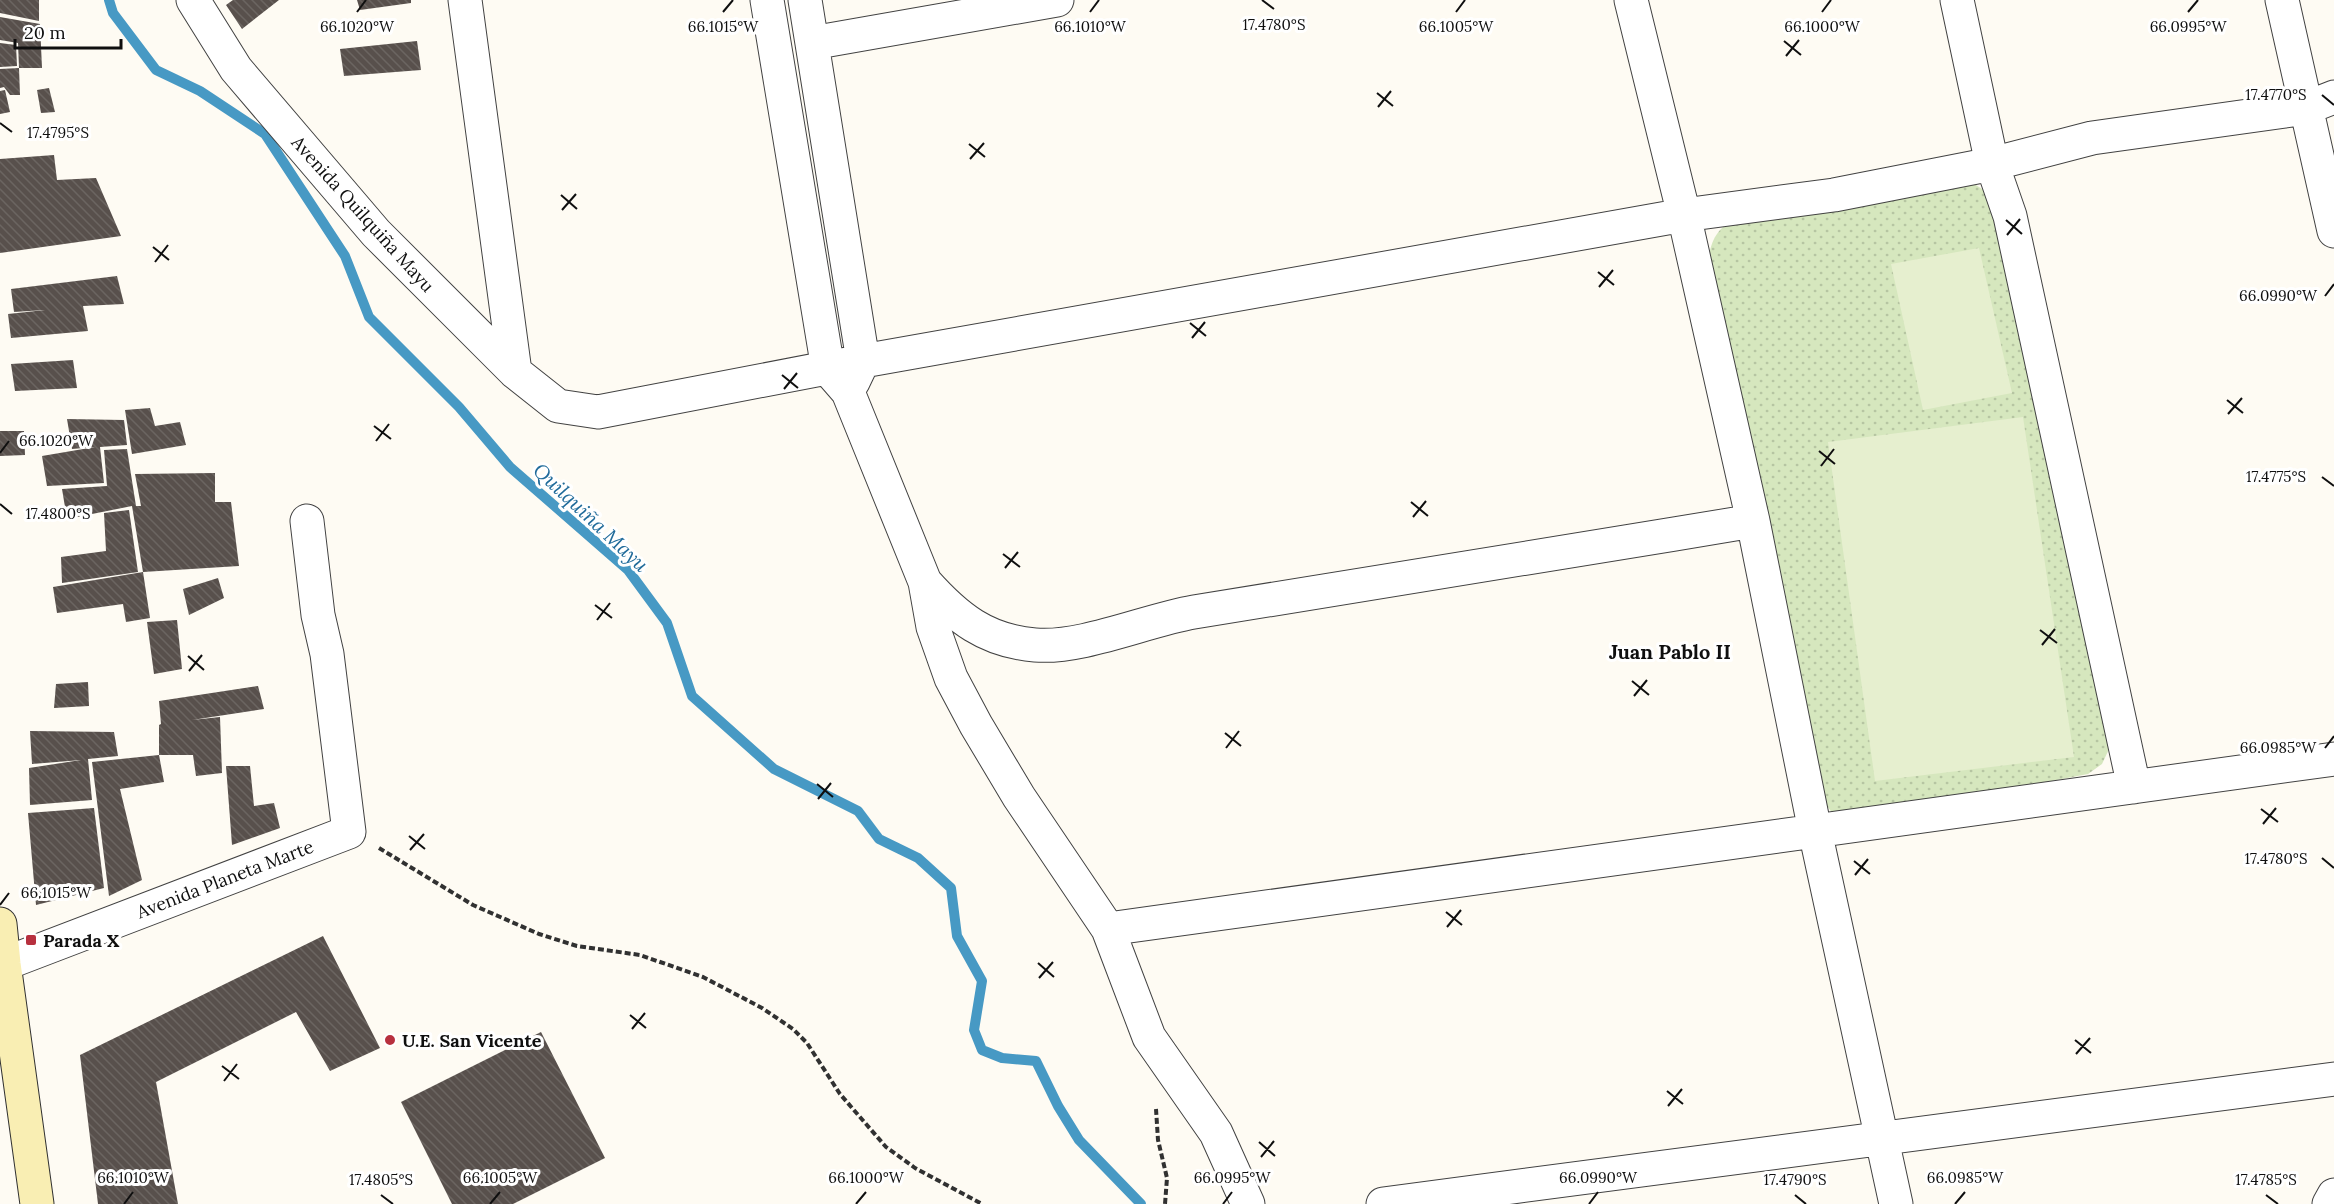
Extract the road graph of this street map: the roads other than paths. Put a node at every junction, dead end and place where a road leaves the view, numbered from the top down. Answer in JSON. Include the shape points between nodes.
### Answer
{"nodes":[{"id":1,"x":193,"y":0,"type":"edge"},
{"id":2,"x":465,"y":0,"type":"edge"},
{"id":3,"x":767,"y":0,"type":"edge"},
{"id":4,"x":805,"y":0,"type":"edge"},
{"id":5,"x":1057,"y":0,"type":"edge"},
{"id":6,"x":1630,"y":0,"type":"edge"},
{"id":7,"x":1957,"y":0,"type":"edge"},
{"id":8,"x":2282,"y":0,"type":"edge"},
{"id":9,"x":812,"y":43,"type":"junction"},
{"id":10,"x":2320,"y":102,"type":"edge"},
{"id":11,"x":1992,"y":164,"type":"junction"},
{"id":12,"x":1684,"y":215,"type":"junction"},
{"id":13,"x":2334,"y":231,"type":"edge"},
{"id":14,"x":863,"y":361,"type":"junction"},
{"id":15,"x":515,"y":372,"type":"junction"},
{"id":16,"x":838,"y":380,"type":"junction"},
{"id":17,"x":307,"y":521,"type":"dead end"},
{"id":18,"x":1753,"y":521,"type":"junction"},
{"id":19,"x":925,"y":582,"type":"junction"},
{"id":20,"x":2334,"y":759,"type":"edge"},
{"id":21,"x":2134,"y":787,"type":"junction"},
{"id":22,"x":1815,"y":831,"type":"junction"},
{"id":23,"x":0,"y":924,"type":"edge"},
{"id":24,"x":1108,"y":928,"type":"junction"},
{"id":25,"x":2,"y":964,"type":"edge"},
{"id":26,"x":2334,"y":1079,"type":"edge"},
{"id":27,"x":1881,"y":1138,"type":"junction"},
{"id":28,"x":2334,"y":1195,"type":"edge"},
{"id":29,"x":37,"y":1204,"type":"edge"},
{"id":30,"x":1248,"y":1204,"type":"edge"},
{"id":31,"x":1383,"y":1204,"type":"edge"},
{"id":32,"x":1896,"y":1204,"type":"edge"},
{"id":33,"x":2329,"y":1204,"type":"edge"}],
"edges":[{"from":1,"to":15,"type":"street","name":"Avenida Quilquiña Mayu","via":[[236,69],[375,233]]},
{"from":2,"to":15,"type":"street"},
{"from":3,"to":16,"type":"street"},
{"from":4,"to":9,"type":"street"},
{"from":5,"to":9,"type":"street"},
{"from":6,"to":12,"type":"street"},
{"from":7,"to":11,"type":"street"},
{"from":8,"to":10,"type":"street"},
{"from":9,"to":14,"type":"street"},
{"from":10,"to":11,"type":"street","via":[[2092,138]]},
{"from":10,"to":13,"type":"street"},
{"from":11,"to":12,"type":"street","via":[[1834,195]]},
{"from":11,"to":21,"type":"street","via":[[2010,216]]},
{"from":12,"to":14,"type":"street"},
{"from":12,"to":18,"type":"street"},
{"from":14,"to":16,"type":"street"},
{"from":15,"to":16,"type":"street","name":"Avenida Quilquiña Mayu","via":[[558,406],[598,412]]},
{"from":16,"to":19,"type":"street"},
{"from":17,"to":25,"type":"street","name":"Avenida Planeta Marte","via":[[349,832]]},
{"from":18,"to":19,"type":"street","via":[[1180,615],[1068,644],[1036,645],[974,627],[948,608]]},
{"from":18,"to":22,"type":"street"},
{"from":19,"to":24,"type":"street","via":[[933,627],[951,678],[975,725]]},
{"from":20,"to":21,"type":"street"},
{"from":21,"to":22,"type":"street"},
{"from":22,"to":24,"type":"street"},
{"from":22,"to":27,"type":"street"},
{"from":23,"to":25,"type":"street"},
{"from":24,"to":30,"type":"street","via":[[1149,1037],[1216,1133]]},
{"from":25,"to":29,"type":"street"},
{"from":26,"to":27,"type":"street"},
{"from":27,"to":31,"type":"street"},
{"from":27,"to":32,"type":"street"},
{"from":28,"to":33,"type":"street"}]}
